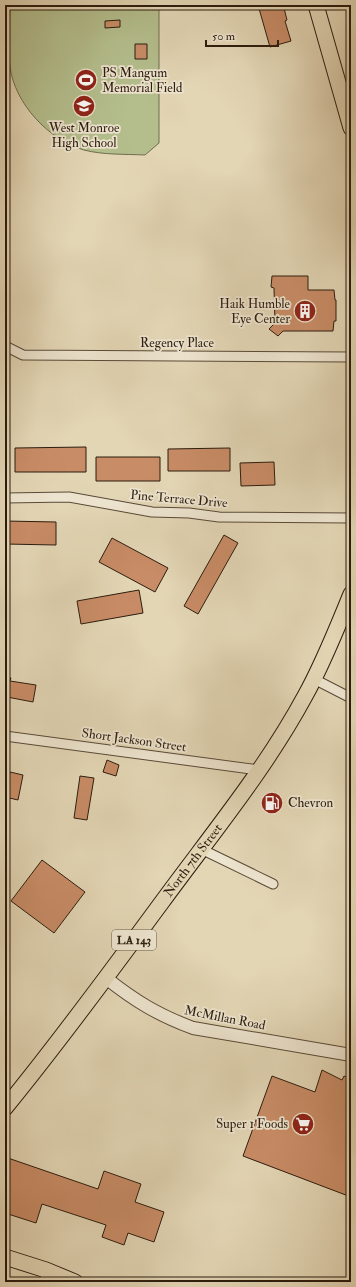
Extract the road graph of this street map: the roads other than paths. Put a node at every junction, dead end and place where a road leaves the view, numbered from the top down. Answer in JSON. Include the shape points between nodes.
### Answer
{"nodes":[{"id":1,"x":316,"y":5,"type":"edge"},
{"id":2,"x":351,"y":128,"type":"edge"},
{"id":3,"x":5,"y":346,"type":"edge"},
{"id":4,"x":351,"y":357,"type":"edge"},
{"id":5,"x":5,"y":498,"type":"edge"},
{"id":6,"x":351,"y":518,"type":"edge"},
{"id":7,"x":351,"y":594,"type":"edge"},
{"id":8,"x":314,"y":680,"type":"junction"},
{"id":9,"x":351,"y":698,"type":"edge"},
{"id":10,"x":5,"y":736,"type":"edge"},
{"id":11,"x":259,"y":770,"type":"junction"},
{"id":12,"x":201,"y":849,"type":"junction"},
{"id":13,"x":273,"y":884,"type":"dead end"},
{"id":14,"x":106,"y":978,"type":"junction"},
{"id":15,"x":351,"y":1055,"type":"edge"},
{"id":16,"x":5,"y":1108,"type":"edge"},
{"id":17,"x":5,"y":1257,"type":"edge"},
{"id":18,"x":46,"y":1276,"type":"edge"},
{"id":19,"x":75,"y":1282,"type":"edge"}],
"edges":[{"from":1,"to":2,"type":"main road"},
{"from":3,"to":4,"type":"street","name":"Regency Place","via":[[23,355]]},
{"from":5,"to":6,"type":"street","name":"Pine Terrace Drive","via":[[69,497],[152,512],[219,517]]},
{"from":7,"to":8,"type":"main road","name":"North 7th Street","number":"LA 143"},
{"from":8,"to":9,"type":"street"},
{"from":8,"to":11,"type":"main road","name":"North 7th Street","number":"LA 143"},
{"from":10,"to":11,"type":"street","name":"Short Jackson Street"},
{"from":11,"to":12,"type":"main road","name":"North 7th Street","number":"LA 143"},
{"from":12,"to":13,"type":"street"},
{"from":12,"to":14,"type":"main road","name":"North 7th Street","number":"LA 143"},
{"from":14,"to":15,"type":"street","name":"McMillan Road","via":[[150,1010],[193,1028]]},
{"from":14,"to":16,"type":"main road","name":"North 7th Street","number":"LA 143"},
{"from":17,"to":18,"type":"main road"},
{"from":18,"to":19,"type":"main road"}]}
